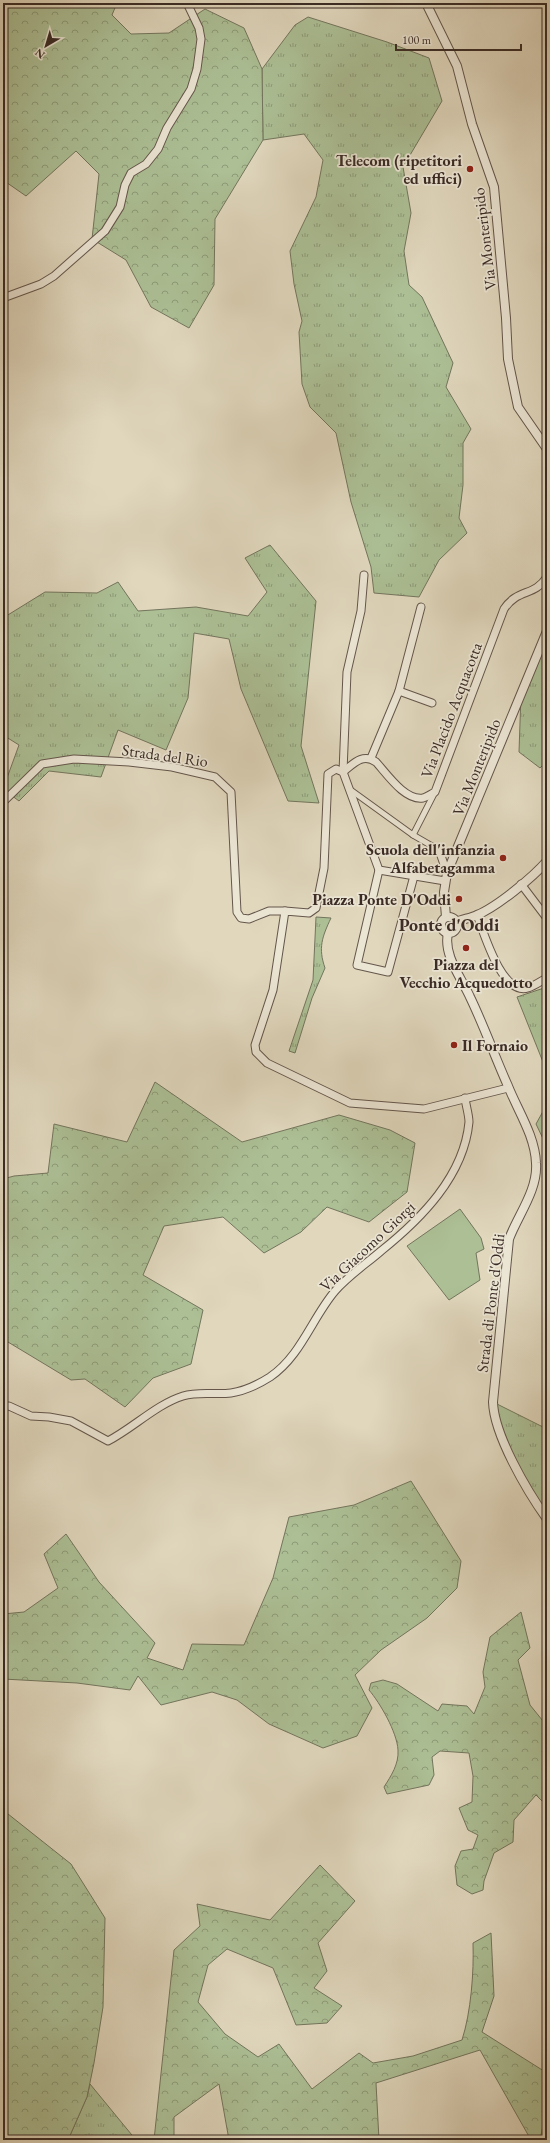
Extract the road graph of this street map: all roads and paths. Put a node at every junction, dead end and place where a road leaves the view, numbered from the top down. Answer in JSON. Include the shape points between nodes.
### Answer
{"nodes":[{"id":1,"x":187,"y":3,"type":"edge"},
{"id":2,"x":426,"y":3,"type":"edge"},
{"id":3,"x":3,"y":298,"type":"edge"},
{"id":4,"x":547,"y":449,"type":"edge"},
{"id":5,"x":364,"y":575,"type":"dead end"},
{"id":6,"x":547,"y":577,"type":"edge"},
{"id":7,"x":421,"y":607,"type":"dead end"},
{"id":8,"x":547,"y":631,"type":"edge"},
{"id":9,"x":399,"y":691,"type":"junction"},
{"id":10,"x":432,"y":703,"type":"dead end"},
{"id":11,"x":371,"y":758,"type":"junction"},
{"id":12,"x":345,"y":775,"type":"junction"},
{"id":13,"x":352,"y":791,"type":"junction"},
{"id":14,"x":435,"y":792,"type":"junction"},
{"id":15,"x":3,"y":802,"type":"edge"},
{"id":16,"x":413,"y":835,"type":"junction"},
{"id":17,"x":439,"y":850,"type":"joint"},
{"id":18,"x":547,"y":861,"type":"edge"},
{"id":19,"x":380,"y":870,"type":"junction"},
{"id":20,"x":414,"y":876,"type":"junction"},
{"id":21,"x":446,"y":877,"type":"junction"},
{"id":22,"x":521,"y":884,"type":"junction"},
{"id":23,"x":285,"y":911,"type":"junction"},
{"id":24,"x":477,"y":915,"type":"junction"},
{"id":25,"x":547,"y":915,"type":"edge"},
{"id":26,"x":446,"y":917,"type":"junction"},
{"id":27,"x":456,"y":922,"type":"junction"},
{"id":28,"x":448,"y":933,"type":"junction"},
{"id":29,"x":547,"y":978,"type":"edge"},
{"id":30,"x":508,"y":1088,"type":"junction"},
{"id":31,"x":465,"y":1098,"type":"junction"},
{"id":32,"x":3,"y":1407,"type":"edge"},
{"id":33,"x":547,"y":1518,"type":"edge"}],
"edges":[{"from":1,"to":3,"type":"street","via":[[199,28],[201,39],[197,69],[191,89],[167,128],[158,149],[146,164],[131,173],[125,185],[120,207],[105,231],[42,284]]},
{"from":2,"to":4,"type":"street","name":"Via Monteripido","via":[[457,66],[472,124],[494,187],[508,360],[518,407]]},
{"from":5,"to":12,"type":"street","via":[[361,611],[347,672]]},
{"from":6,"to":14,"type":"street","name":"Via Placido Acquacotta","via":[[536,589],[511,599],[504,609]]},
{"from":7,"to":9,"type":"street"},
{"from":8,"to":21,"type":"street","name":"Via Monteripido"},
{"from":9,"to":10,"type":"street"},
{"from":9,"to":11,"type":"street"},
{"from":11,"to":12,"type":"street","via":[[363,758]]},
{"from":11,"to":14,"type":"street","name":"Via Placido Acquacotta","via":[[407,794],[424,798]]},
{"from":12,"to":13,"type":"street"},
{"from":12,"to":23,"type":"street","via":[[336,769],[328,774],[324,868],[316,908],[309,913]]},
{"from":13,"to":16,"type":"street"},
{"from":13,"to":19,"type":"street"},
{"from":14,"to":16,"type":"street"},
{"from":15,"to":23,"type":"street","name":"Strada del Rio","via":[[42,764],[74,759],[172,767],[215,777],[231,792],[237,912],[242,918],[248,919],[269,911]]},
{"from":16,"to":17,"type":"street"},
{"from":17,"to":21,"type":"street"},
{"from":18,"to":22,"type":"street"},
{"from":19,"to":20,"type":"street"},
{"from":19,"to":20,"type":"street","via":[[357,965],[388,972]]},
{"from":20,"to":21,"type":"street"},
{"from":21,"to":26,"type":"street","name":"Via Monteripido"},
{"from":22,"to":24,"type":"street"},
{"from":22,"to":25,"type":"street","via":[[546,917]]},
{"from":23,"to":31,"type":"street","via":[[273,990],[255,1045],[256,1052],[267,1063],[350,1103],[424,1109]]},
{"from":24,"to":27,"type":"street"},
{"from":24,"to":29,"type":"street","via":[[499,970],[508,982],[517,988],[527,989]]},
{"from":26,"to":27,"type":"street","via":[[452,917]]},
{"from":26,"to":28,"type":"street","name":"Strada di Ponte d'Oddi","via":[[440,924],[442,930]]},
{"from":27,"to":28,"type":"street","via":[[454,931]]},
{"from":28,"to":30,"type":"street","name":"Strada di Ponte d'Oddi","via":[[448,954],[476,1010]]},
{"from":30,"to":31,"type":"street"},
{"from":30,"to":33,"type":"street","name":"Strada di Ponte d'Oddi","via":[[528,1132],[536,1163],[535,1179],[528,1199],[509,1239],[493,1410],[507,1448]]},
{"from":31,"to":32,"type":"street","name":"Via Giacomo Giorgi","via":[[469,1121],[464,1145],[455,1168],[437,1197],[397,1239],[336,1289],[298,1348],[284,1366],[271,1377],[253,1387],[232,1393],[182,1396],[108,1441],[71,1421],[31,1416],[9,1406]]}]}
